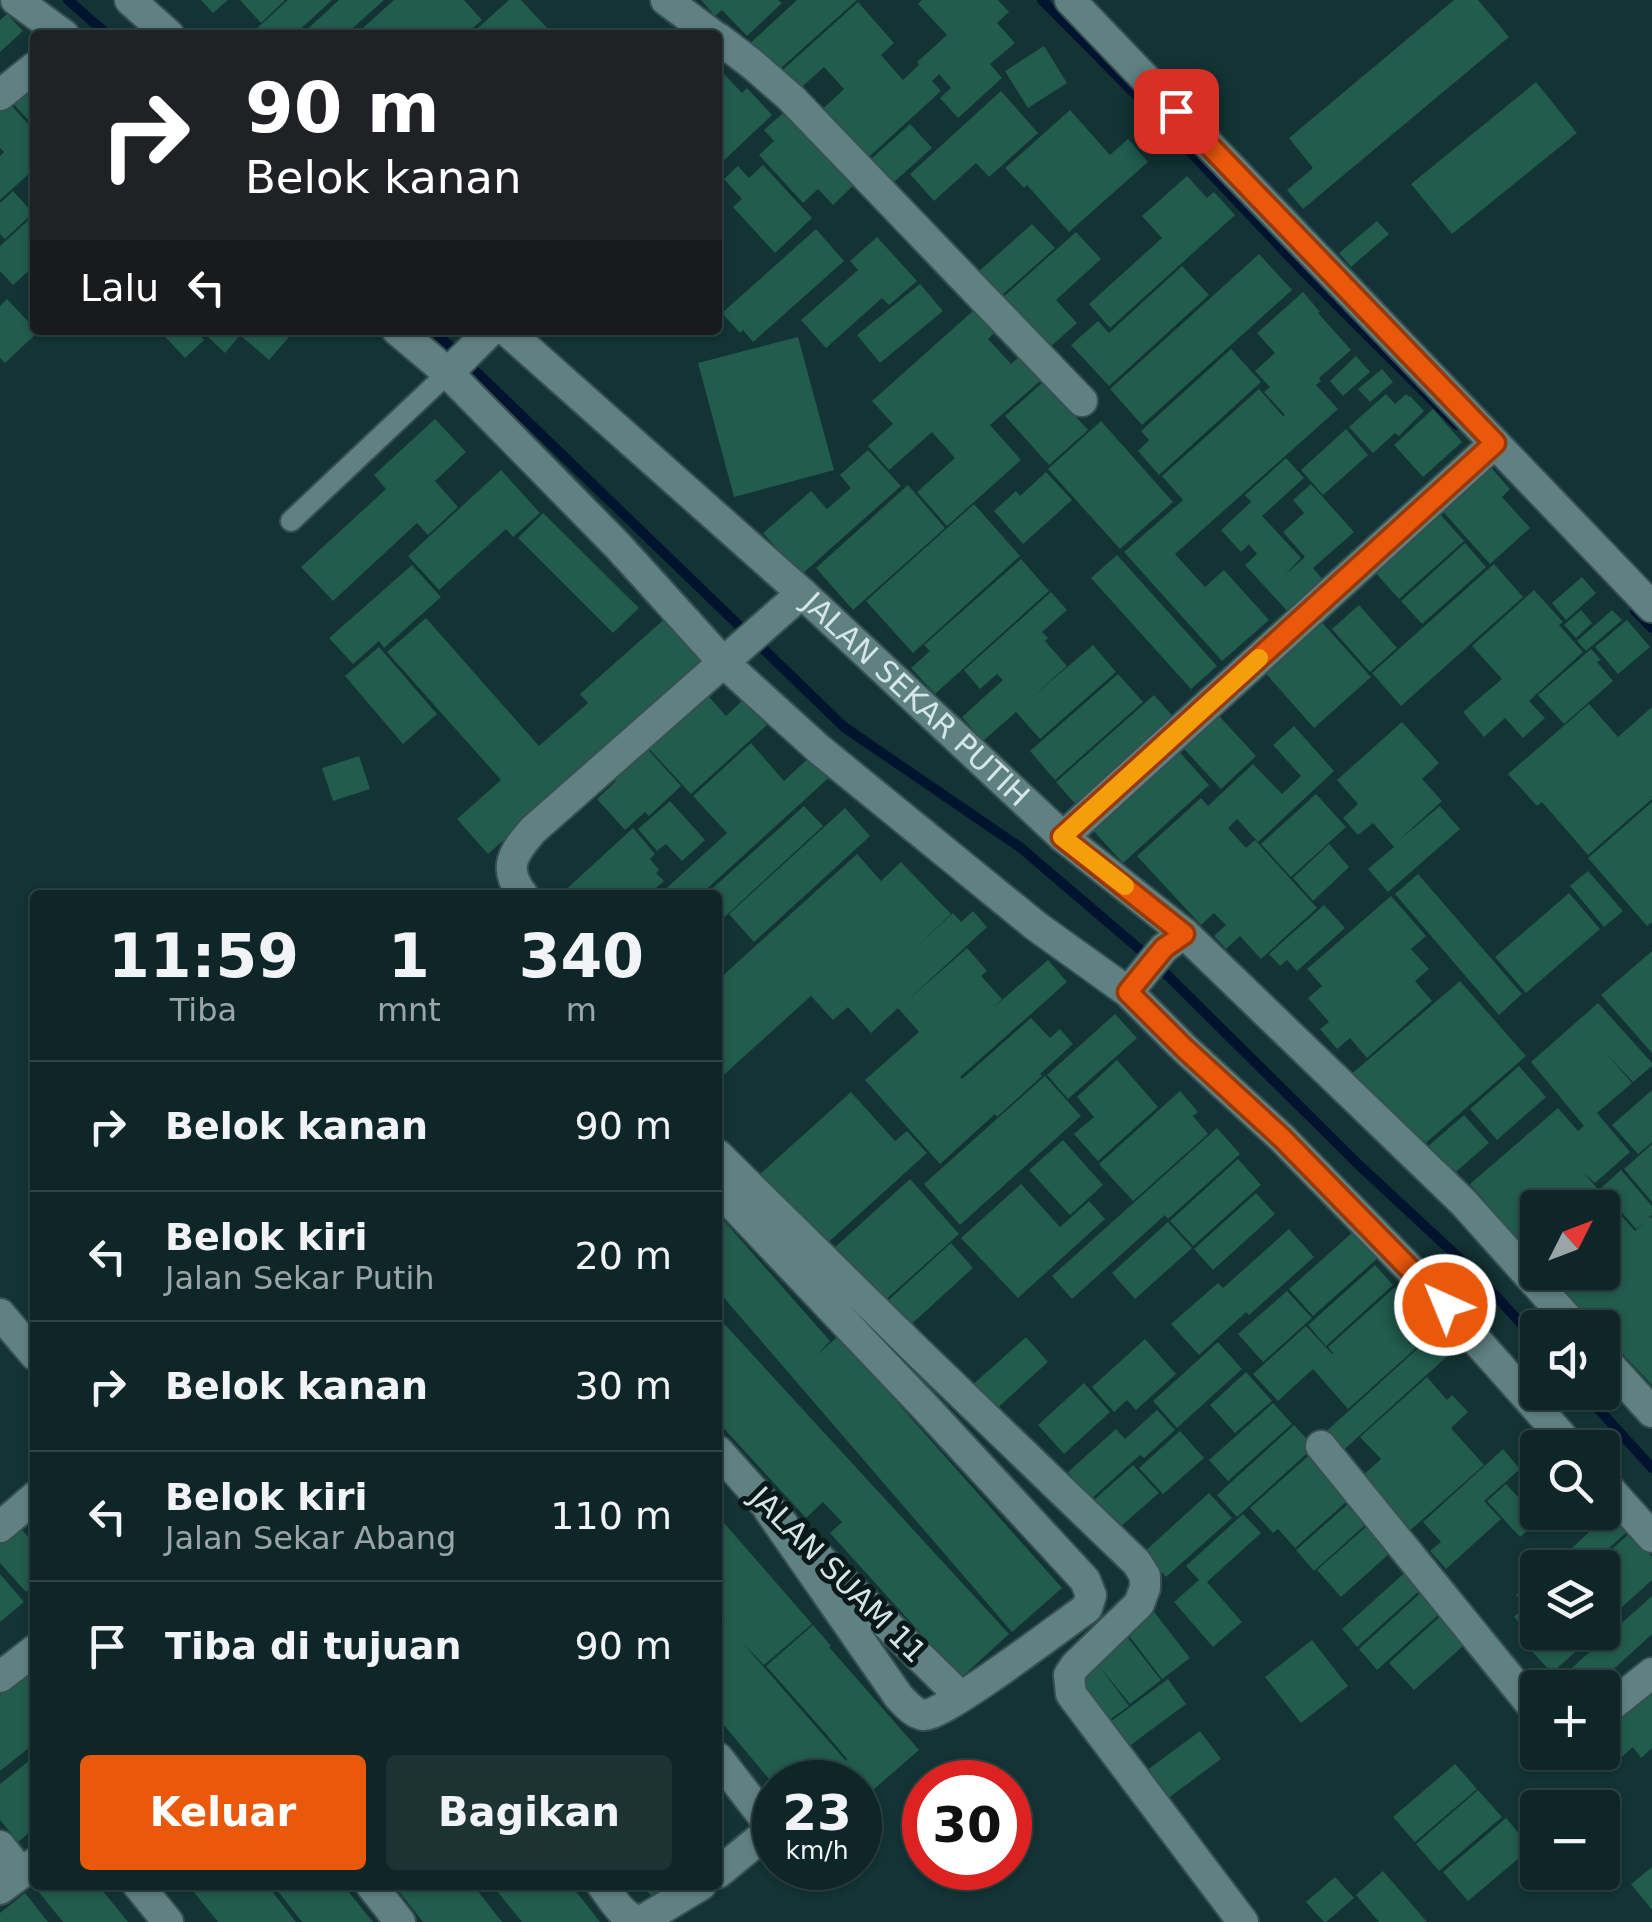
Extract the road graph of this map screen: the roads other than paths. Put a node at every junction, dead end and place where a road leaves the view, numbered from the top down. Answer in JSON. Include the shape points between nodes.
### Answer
{"nodes":[{"id":1,"x":16,"y":0,"type":"edge"},
{"id":2,"x":130,"y":0,"type":"edge"},
{"id":3,"x":666,"y":0,"type":"edge"},
{"id":4,"x":1070,"y":0,"type":"edge"},
{"id":5,"x":57,"y":30,"type":"edge"},
{"id":6,"x":164,"y":30,"type":"edge"},
{"id":7,"x":707,"y":30,"type":"edge"},
{"id":8,"x":722,"y":41,"type":"edge"},
{"id":9,"x":30,"y":71,"type":"edge"},
{"id":10,"x":0,"y":95,"type":"edge"},
{"id":11,"x":421,"y":335,"type":"edge"},
{"id":12,"x":477,"y":347,"type":"edge"},
{"id":13,"x":1082,"y":401,"type":"dead end"},
{"id":14,"x":1486,"y":452,"type":"junction"},
{"id":15,"x":290,"y":521,"type":"dead end"},
{"id":16,"x":802,"y":593,"type":"junction"},
{"id":17,"x":1652,"y":607,"type":"edge"},
{"id":18,"x":727,"y":659,"type":"junction"},
{"id":19,"x":1062,"y":837,"type":"junction"},
{"id":20,"x":520,"y":890,"type":"edge"},
{"id":21,"x":1174,"y":941,"type":"junction"},
{"id":22,"x":1134,"y":984,"type":"junction"},
{"id":23,"x":722,"y":1159,"type":"edge"},
{"id":24,"x":722,"y":1193,"type":"edge"},
{"id":25,"x":1560,"y":1310,"type":"edge"},
{"id":26,"x":0,"y":1314,"type":"edge"},
{"id":27,"x":30,"y":1349,"type":"edge"},
{"id":28,"x":1620,"y":1377,"type":"edge"},
{"id":29,"x":1652,"y":1412,"type":"edge"},
{"id":30,"x":1556,"y":1430,"type":"edge"},
{"id":31,"x":1321,"y":1446,"type":"dead end"},
{"id":32,"x":722,"y":1456,"type":"edge"},
{"id":33,"x":1620,"y":1501,"type":"edge"},
{"id":34,"x":30,"y":1502,"type":"edge"},
{"id":35,"x":769,"y":1510,"type":"junction"},
{"id":36,"x":0,"y":1527,"type":"edge"},
{"id":37,"x":1652,"y":1536,"type":"edge"},
{"id":38,"x":30,"y":1654,"type":"edge"},
{"id":39,"x":1652,"y":1673,"type":"edge"},
{"id":40,"x":0,"y":1678,"type":"edge"},
{"id":41,"x":1520,"y":1691,"type":"edge"},
{"id":42,"x":961,"y":1697,"type":"junction"},
{"id":43,"x":1620,"y":1698,"type":"edge"},
{"id":44,"x":722,"y":1763,"type":"edge"},
{"id":45,"x":0,"y":1846,"type":"edge"},
{"id":46,"x":722,"y":1870,"type":"edge"},
{"id":47,"x":19,"y":1875,"type":"edge"},
{"id":48,"x":142,"y":1890,"type":"edge"},
{"id":49,"x":375,"y":1890,"type":"edge"},
{"id":50,"x":606,"y":1890,"type":"edge"},
{"id":51,"x":693,"y":1890,"type":"edge"},
{"id":52,"x":168,"y":1922,"type":"edge"},
{"id":53,"x":400,"y":1922,"type":"edge"},
{"id":54,"x":1243,"y":1922,"type":"edge"}],
"edges":[{"from":1,"to":5,"type":"street"},
{"from":2,"to":6,"type":"street"},
{"from":3,"to":7,"type":"street"},
{"from":4,"to":14,"type":"street"},
{"from":8,"to":13,"type":"street","via":[[791,98]]},
{"from":9,"to":10,"type":"street"},
{"from":11,"to":12,"type":"street"},
{"from":12,"to":15,"type":"lane"},
{"from":12,"to":16,"type":"street","name":"JALAN SEKAR PUTIH"},
{"from":12,"to":18,"type":"street","via":[[618,546]]},
{"from":14,"to":17,"type":"street"},
{"from":14,"to":19,"type":"street"},
{"from":16,"to":18,"type":"street"},
{"from":16,"to":19,"type":"street","name":"JALAN SEKAR PUTIH"},
{"from":18,"to":20,"type":"street","via":[[533,830],[511,868]]},
{"from":18,"to":22,"type":"street","via":[[820,750],[1036,926]]},
{"from":19,"to":21,"type":"street","name":"JALAN SEKAR PUTIH"},
{"from":21,"to":22,"type":"street"},
{"from":21,"to":25,"type":"street","name":"JALAN SEKAR PUTIH","via":[[1463,1202]]},
{"from":22,"to":30,"type":"street","via":[[1184,1048],[1445,1305]]},
{"from":23,"to":54,"type":"street","via":[[1138,1563],[1145,1576],[1139,1604],[1075,1666],[1071,1694]]},
{"from":24,"to":42,"type":"street","via":[[1085,1580],[1087,1608]]},
{"from":26,"to":27,"type":"street"},
{"from":28,"to":29,"type":"street"},
{"from":31,"to":41,"type":"street"},
{"from":32,"to":35,"type":"street","name":"JALAN SUAM 11"},
{"from":33,"to":37,"type":"street"},
{"from":34,"to":36,"type":"street"},
{"from":35,"to":42,"type":"street","name":"JALAN SUAM 11"},
{"from":35,"to":42,"type":"street","via":[[899,1698],[914,1712],[930,1715]]},
{"from":38,"to":40,"type":"street"},
{"from":39,"to":43,"type":"street"},
{"from":44,"to":46,"type":"street","via":[[768,1825]]},
{"from":45,"to":47,"type":"street"},
{"from":48,"to":52,"type":"street"},
{"from":49,"to":53,"type":"street"},
{"from":50,"to":51,"type":"street","via":[[636,1921]]}]}
